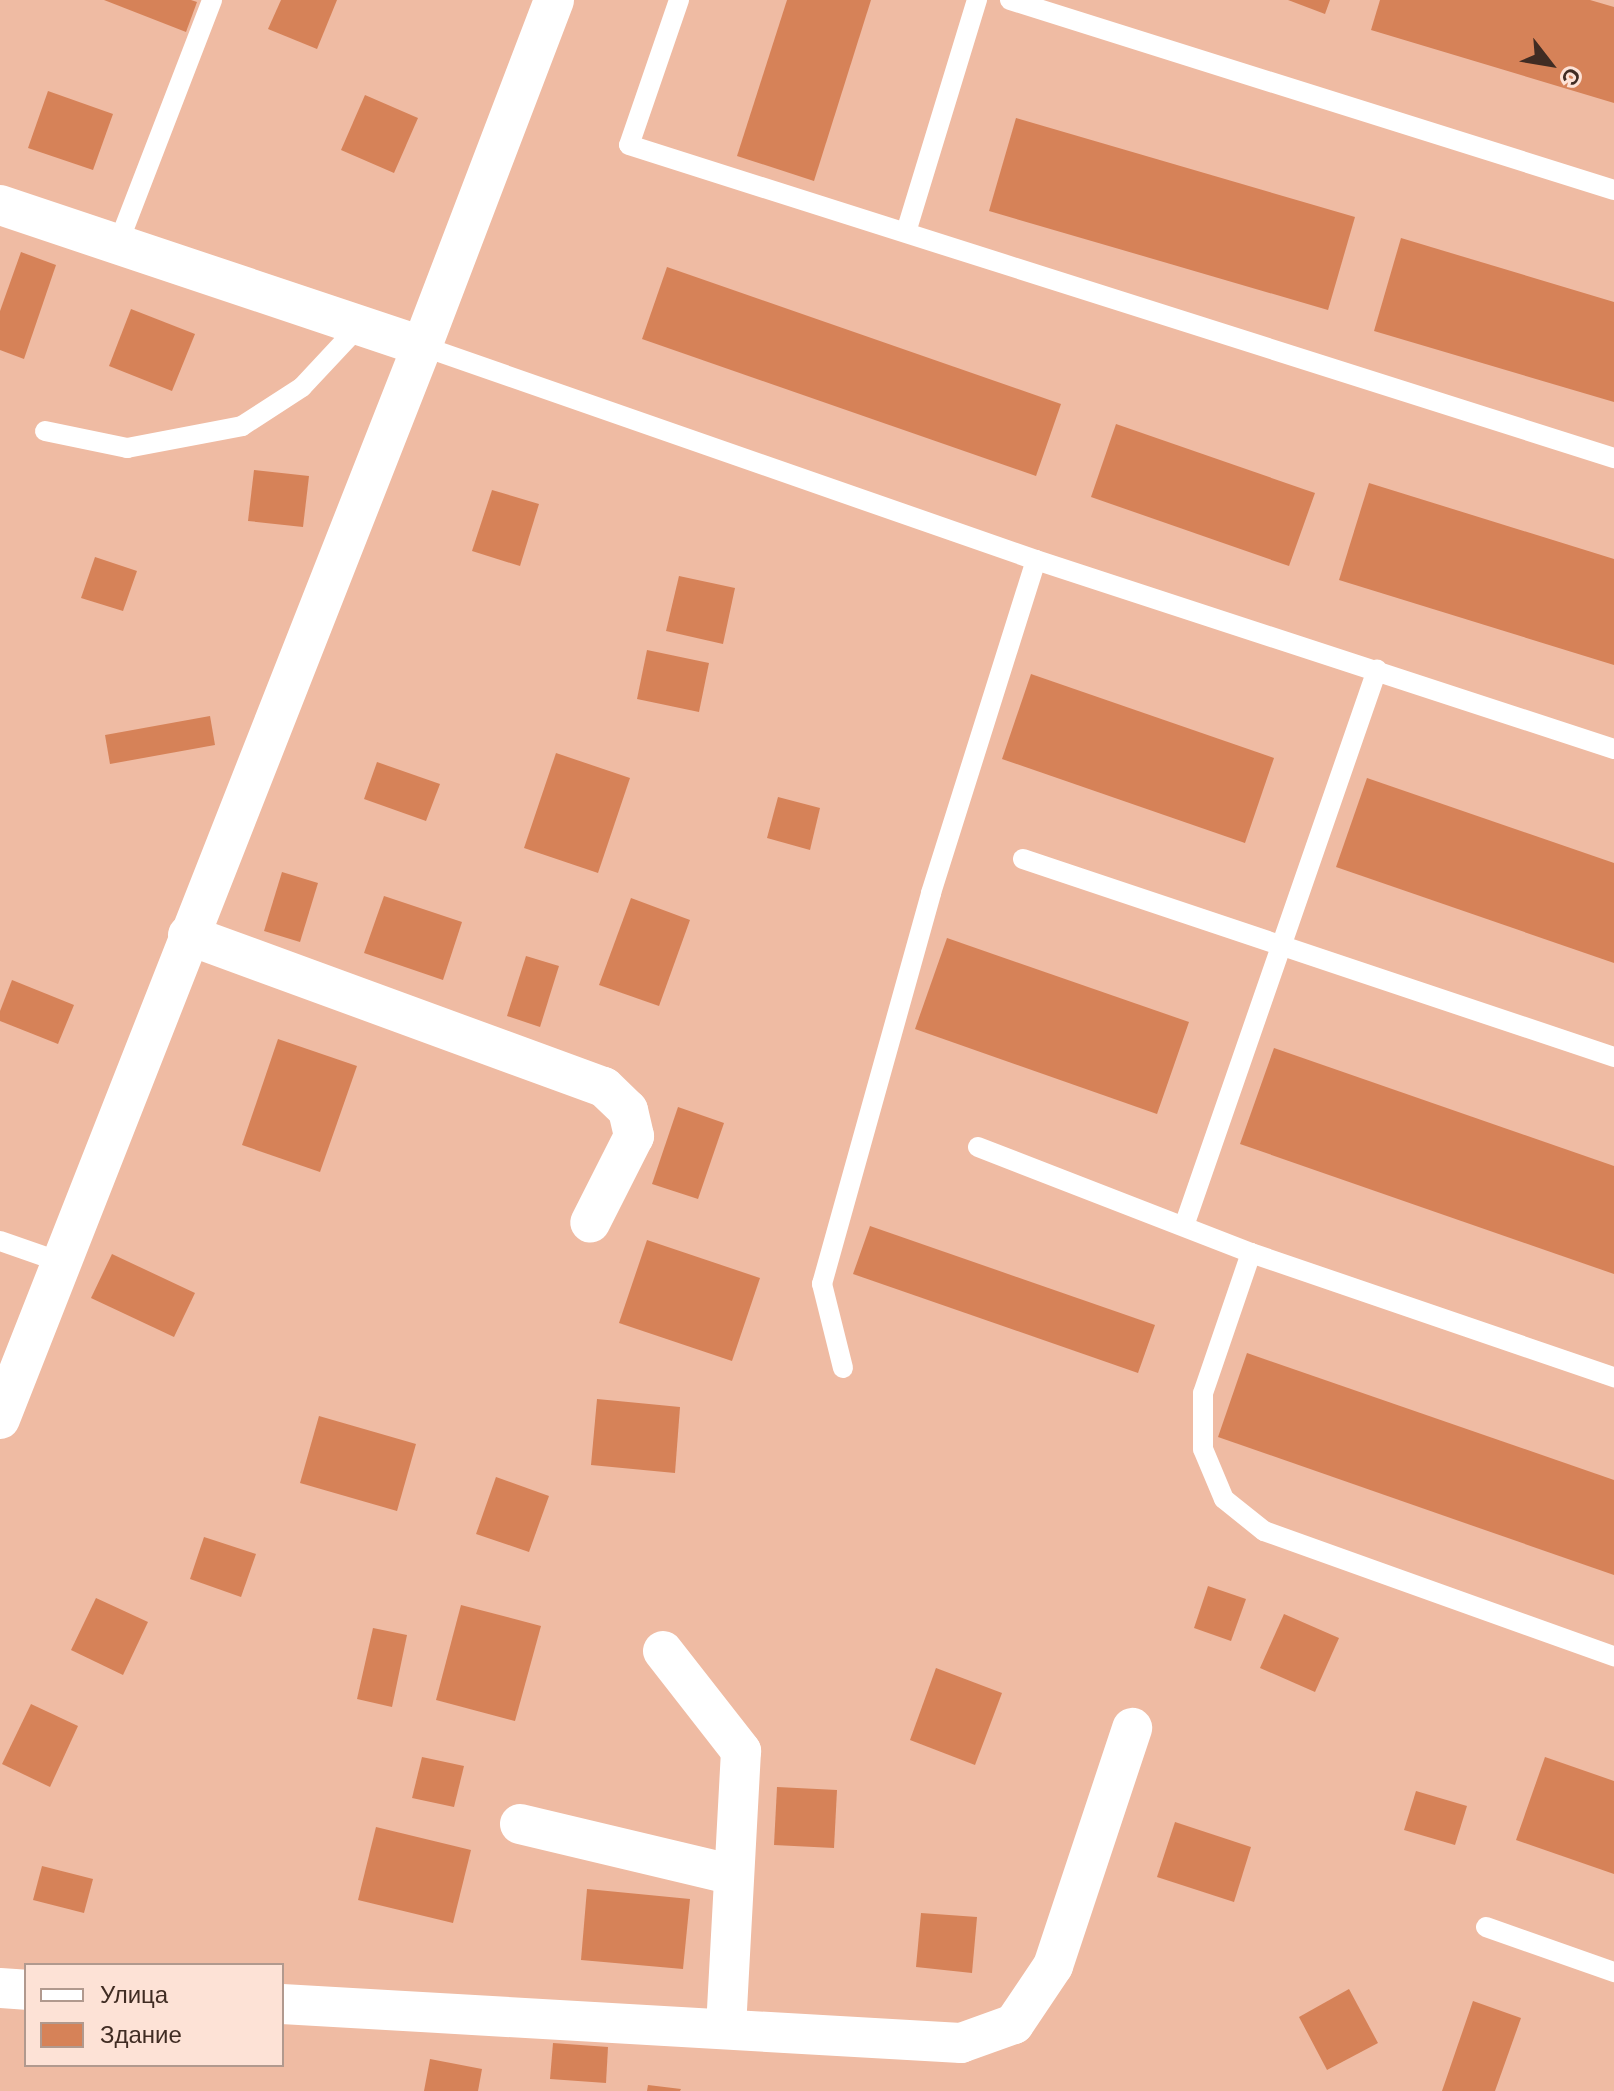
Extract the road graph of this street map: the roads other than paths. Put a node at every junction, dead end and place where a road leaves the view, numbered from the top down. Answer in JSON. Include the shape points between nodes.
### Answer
{"nodes":[{"id":1,"x":212,"y":0,"type":"edge"},
{"id":2,"x":554,"y":0,"type":"edge"},
{"id":3,"x":679,"y":0,"type":"edge"},
{"id":4,"x":977,"y":0,"type":"edge"},
{"id":5,"x":1010,"y":0,"type":"edge"},
{"id":6,"x":1614,"y":190,"type":"edge"},
{"id":7,"x":0,"y":206,"type":"edge"},
{"id":8,"x":906,"y":232,"type":"junction"},
{"id":9,"x":118,"y":244,"type":"junction"},
{"id":10,"x":359,"y":326,"type":"junction"},
{"id":11,"x":422,"y":346,"type":"junction"},
{"id":12,"x":45,"y":431,"type":"dead end"},
{"id":13,"x":1614,"y":458,"type":"edge"},
{"id":14,"x":1036,"y":560,"type":"junction"},
{"id":15,"x":1377,"y":670,"type":"junction"},
{"id":16,"x":1614,"y":749,"type":"edge"},
{"id":17,"x":1023,"y":859,"type":"dead end"},
{"id":18,"x":188,"y":935,"type":"junction"},
{"id":19,"x":1282,"y":945,"type":"junction"},
{"id":20,"x":1614,"y":1057,"type":"edge"},
{"id":21,"x":978,"y":1147,"type":"dead end"},
{"id":22,"x":590,"y":1223,"type":"dead end"},
{"id":23,"x":1184,"y":1226,"type":"junction"},
{"id":24,"x":0,"y":1241,"type":"edge"},
{"id":25,"x":1251,"y":1253,"type":"junction"},
{"id":26,"x":63,"y":1263,"type":"junction"},
{"id":27,"x":843,"y":1368,"type":"dead end"},
{"id":28,"x":1614,"y":1377,"type":"edge"},
{"id":29,"x":0,"y":1419,"type":"edge"},
{"id":30,"x":663,"y":1651,"type":"dead end"},
{"id":31,"x":1614,"y":1656,"type":"edge"},
{"id":32,"x":1132,"y":1728,"type":"dead end"},
{"id":33,"x":520,"y":1824,"type":"dead end"},
{"id":34,"x":734,"y":1875,"type":"junction"},
{"id":35,"x":1486,"y":1927,"type":"dead end"},
{"id":36,"x":1614,"y":1972,"type":"edge"},
{"id":37,"x":0,"y":1988,"type":"edge"},
{"id":38,"x":24,"y":1990,"type":"edge"},
{"id":39,"x":284,"y":2004,"type":"edge"},
{"id":40,"x":726,"y":2029,"type":"junction"}],
"edges":[{"from":1,"to":9,"type":"lane"},
{"from":2,"to":11,"type":"street"},
{"from":3,"to":8,"type":"lane","via":[[629,145]]},
{"from":4,"to":8,"type":"lane"},
{"from":5,"to":6,"type":"lane"},
{"from":7,"to":9,"type":"street"},
{"from":8,"to":13,"type":"lane"},
{"from":9,"to":10,"type":"street"},
{"from":10,"to":11,"type":"street"},
{"from":10,"to":12,"type":"lane","via":[[302,387],[242,426],[127,448]]},
{"from":11,"to":14,"type":"lane"},
{"from":11,"to":18,"type":"street"},
{"from":14,"to":15,"type":"lane"},
{"from":14,"to":27,"type":"lane","via":[[931,893],[822,1284]]},
{"from":15,"to":16,"type":"lane"},
{"from":15,"to":19,"type":"lane"},
{"from":17,"to":19,"type":"lane"},
{"from":18,"to":22,"type":"street","via":[[604,1087],[628,1110],[634,1136]]},
{"from":18,"to":26,"type":"street"},
{"from":19,"to":20,"type":"lane"},
{"from":19,"to":23,"type":"lane"},
{"from":21,"to":23,"type":"lane"},
{"from":23,"to":25,"type":"lane"},
{"from":24,"to":26,"type":"lane"},
{"from":25,"to":28,"type":"lane"},
{"from":25,"to":31,"type":"lane","via":[[1203,1393],[1203,1449],[1224,1499],[1264,1531]]},
{"from":26,"to":29,"type":"street"},
{"from":30,"to":34,"type":"street","via":[[741,1751]]},
{"from":32,"to":40,"type":"street","via":[[1053,1966],[1014,2024],[961,2043]]},
{"from":33,"to":34,"type":"street"},
{"from":34,"to":40,"type":"street"},
{"from":35,"to":36,"type":"lane"},
{"from":37,"to":38,"type":"street"},
{"from":39,"to":40,"type":"street"}]}
